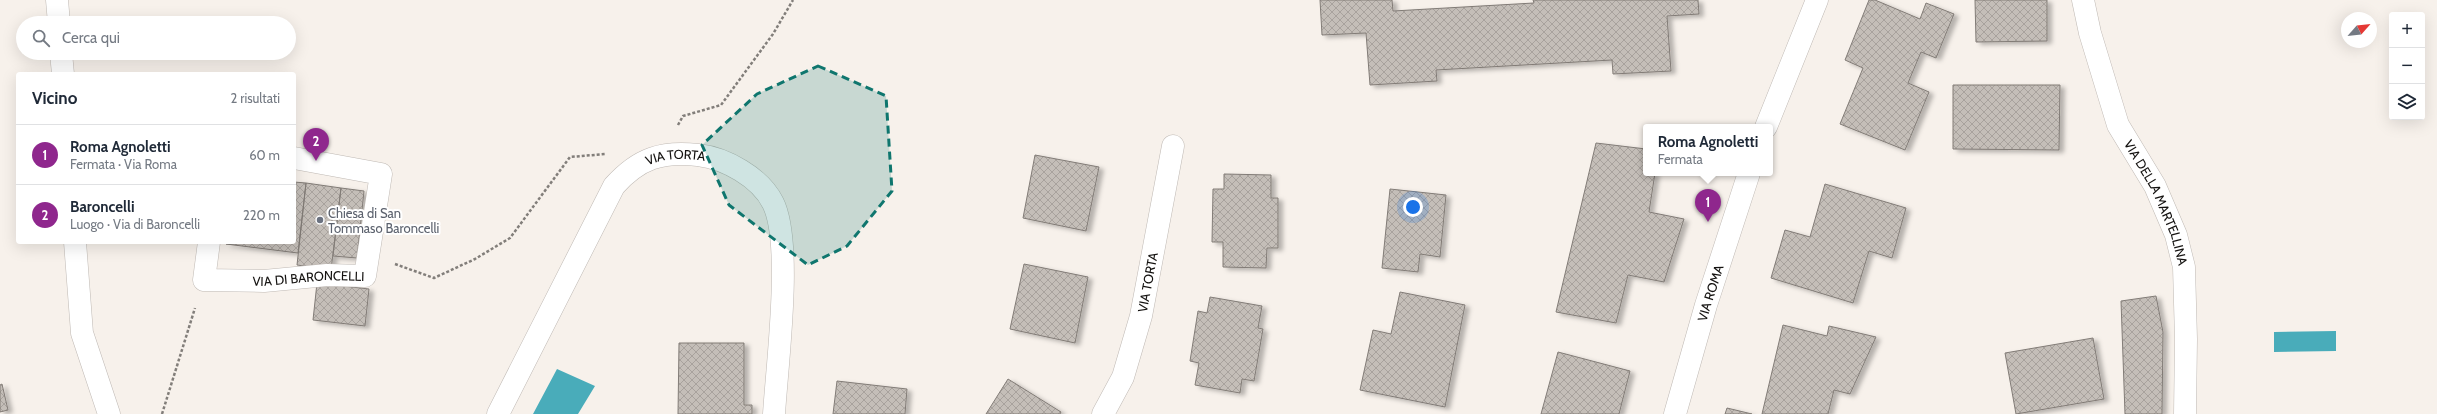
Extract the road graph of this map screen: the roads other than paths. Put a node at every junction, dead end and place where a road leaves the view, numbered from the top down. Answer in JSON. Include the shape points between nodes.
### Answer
{"nodes":[{"id":1,"x":57,"y":0,"type":"edge"},
{"id":2,"x":1817,"y":0,"type":"edge"},
{"id":3,"x":2083,"y":0,"type":"edge"},
{"id":4,"x":58,"y":16,"type":"edge"},
{"id":5,"x":62,"y":60,"type":"edge"},
{"id":6,"x":63,"y":72,"type":"edge"},
{"id":7,"x":1767,"y":124,"type":"edge"},
{"id":8,"x":1173,"y":146,"type":"dead end"},
{"id":9,"x":296,"y":158,"type":"edge"},
{"id":10,"x":1748,"y":176,"type":"edge"},
{"id":11,"x":75,"y":244,"type":"edge"},
{"id":12,"x":209,"y":244,"type":"edge"},
{"id":13,"x":109,"y":414,"type":"edge"},
{"id":14,"x":498,"y":414,"type":"edge"},
{"id":15,"x":774,"y":414,"type":"edge"},
{"id":16,"x":1103,"y":414,"type":"edge"},
{"id":17,"x":1676,"y":414,"type":"edge"},
{"id":18,"x":2184,"y":414,"type":"edge"}],
"edges":[{"from":1,"to":4,"type":"street"},
{"from":2,"to":7,"type":"street"},
{"from":3,"to":18,"type":"street","name":"VIA DELLA MARTELLINA","via":[[2090,33],[2118,125],[2155,186],[2176,235],[2184,267]]},
{"from":5,"to":6,"type":"street"},
{"from":8,"to":16,"type":"street","name":"VIA TORTA","via":[[1141,316],[1123,377]]},
{"from":9,"to":12,"type":"street","name":"VIA DI BARONCELLI","via":[[381,174],[365,276],[327,275],[264,281],[204,280]]},
{"from":10,"to":17,"type":"street","name":"VIA ROMA","via":[[1706,305]]},
{"from":11,"to":13,"type":"street","via":[[82,333]]},
{"from":14,"to":15,"type":"street","name":"VIA TORTA","via":[[614,186],[631,169],[646,160],[662,154],[681,153],[705,156],[742,171],[764,190],[778,217],[782,289]]}]}
